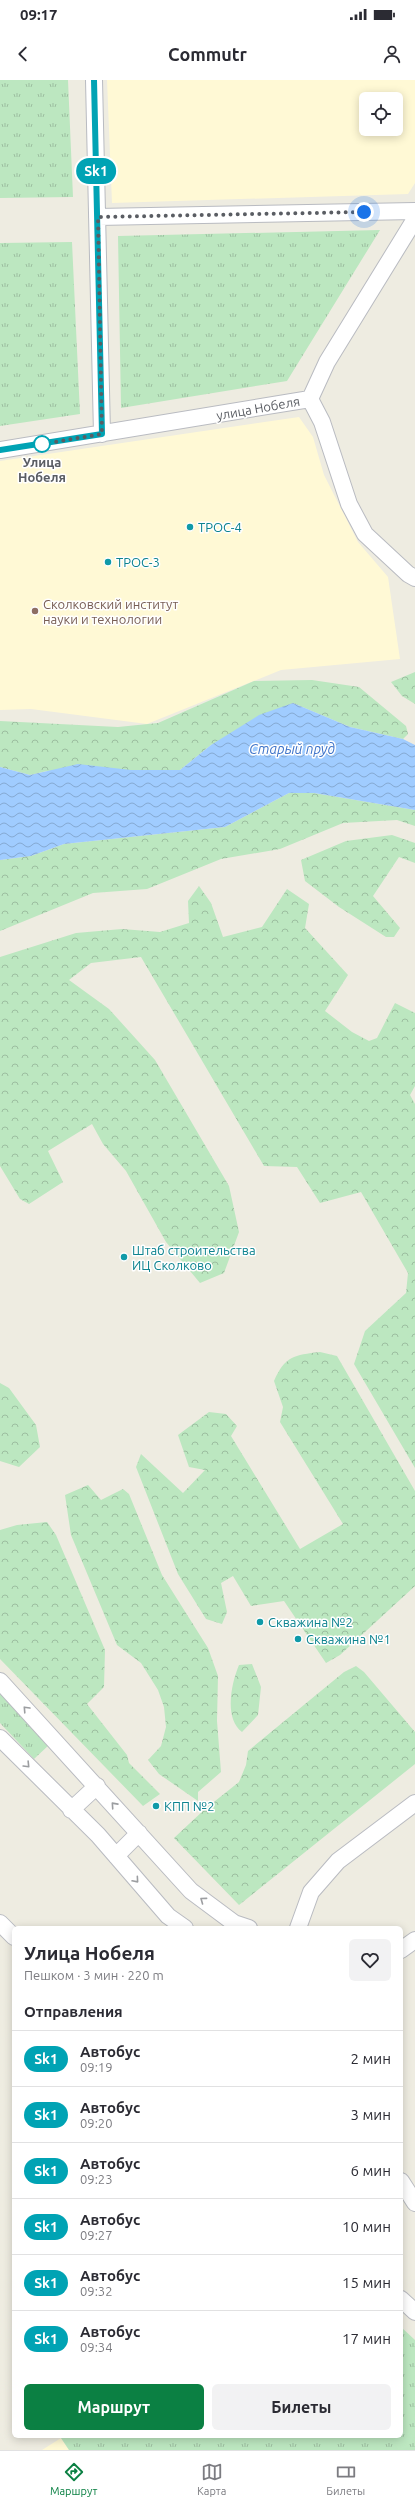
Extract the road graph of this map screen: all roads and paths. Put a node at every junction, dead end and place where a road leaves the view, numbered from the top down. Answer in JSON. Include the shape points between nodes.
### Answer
{"nodes":[{"id":1,"x":94,"y":80,"type":"edge"},
{"id":2,"x":415,"y":211,"type":"edge"},
{"id":3,"x":98,"y":217,"type":"junction"},
{"id":4,"x":415,"y":220,"type":"edge"},
{"id":5,"x":310,"y":399,"type":"junction"},
{"id":6,"x":102,"y":434,"type":"junction"},
{"id":7,"x":0,"y":450,"type":"edge"},
{"id":8,"x":415,"y":578,"type":"edge"},
{"id":9,"x":0,"y":1681,"type":"edge"},
{"id":10,"x":0,"y":1738,"type":"edge"},
{"id":11,"x":97,"y":1786,"type":"junction"},
{"id":12,"x":415,"y":1803,"type":"edge"},
{"id":13,"x":72,"y":1810,"type":"junction"},
{"id":14,"x":139,"y":1833,"type":"junction"},
{"id":15,"x":116,"y":1856,"type":"junction"},
{"id":16,"x":0,"y":1923,"type":"edge"},
{"id":17,"x":182,"y":1926,"type":"edge"},
{"id":18,"x":243,"y":1926,"type":"edge"},
{"id":19,"x":299,"y":1926,"type":"edge"},
{"id":20,"x":12,"y":1935,"type":"edge"},
{"id":21,"x":415,"y":1940,"type":"edge"},
{"id":22,"x":403,"y":1949,"type":"edge"},
{"id":23,"x":403,"y":2184,"type":"edge"},
{"id":24,"x":415,"y":2203,"type":"edge"},
{"id":25,"x":403,"y":2301,"type":"edge"},
{"id":26,"x":415,"y":2312,"type":"edge"}],
"edges":[{"from":1,"to":3,"type":"street"},
{"from":2,"to":3,"type":"street"},
{"from":3,"to":6,"type":"street"},
{"from":4,"to":5,"type":"street","name":"улица Нобеля","via":[[327,362]]},
{"from":5,"to":6,"type":"street","name":"улица Нобеля"},
{"from":5,"to":8,"type":"street","via":[[322,422],[349,504],[365,534]]},
{"from":6,"to":7,"type":"street","name":"улица Нобеля"},
{"from":11,"to":9,"type":"street","one_way":true},
{"from":10,"to":13,"type":"street","one_way":true},
{"from":11,"to":13,"type":"street"},
{"from":14,"to":11,"type":"street","one_way":true},
{"from":12,"to":19,"type":"street","via":[[338,1861],[311,1892]]},
{"from":13,"to":15,"type":"street"},
{"from":14,"to":15,"type":"street"},
{"from":18,"to":14,"type":"street","one_way":true,"via":[[234,1923],[191,1891]]},
{"from":15,"to":17,"type":"street","one_way":true,"via":[[168,1916]]},
{"from":16,"to":20,"type":"street"},
{"from":21,"to":22,"type":"street"},
{"from":23,"to":24,"type":"street"},
{"from":25,"to":26,"type":"street"}]}
